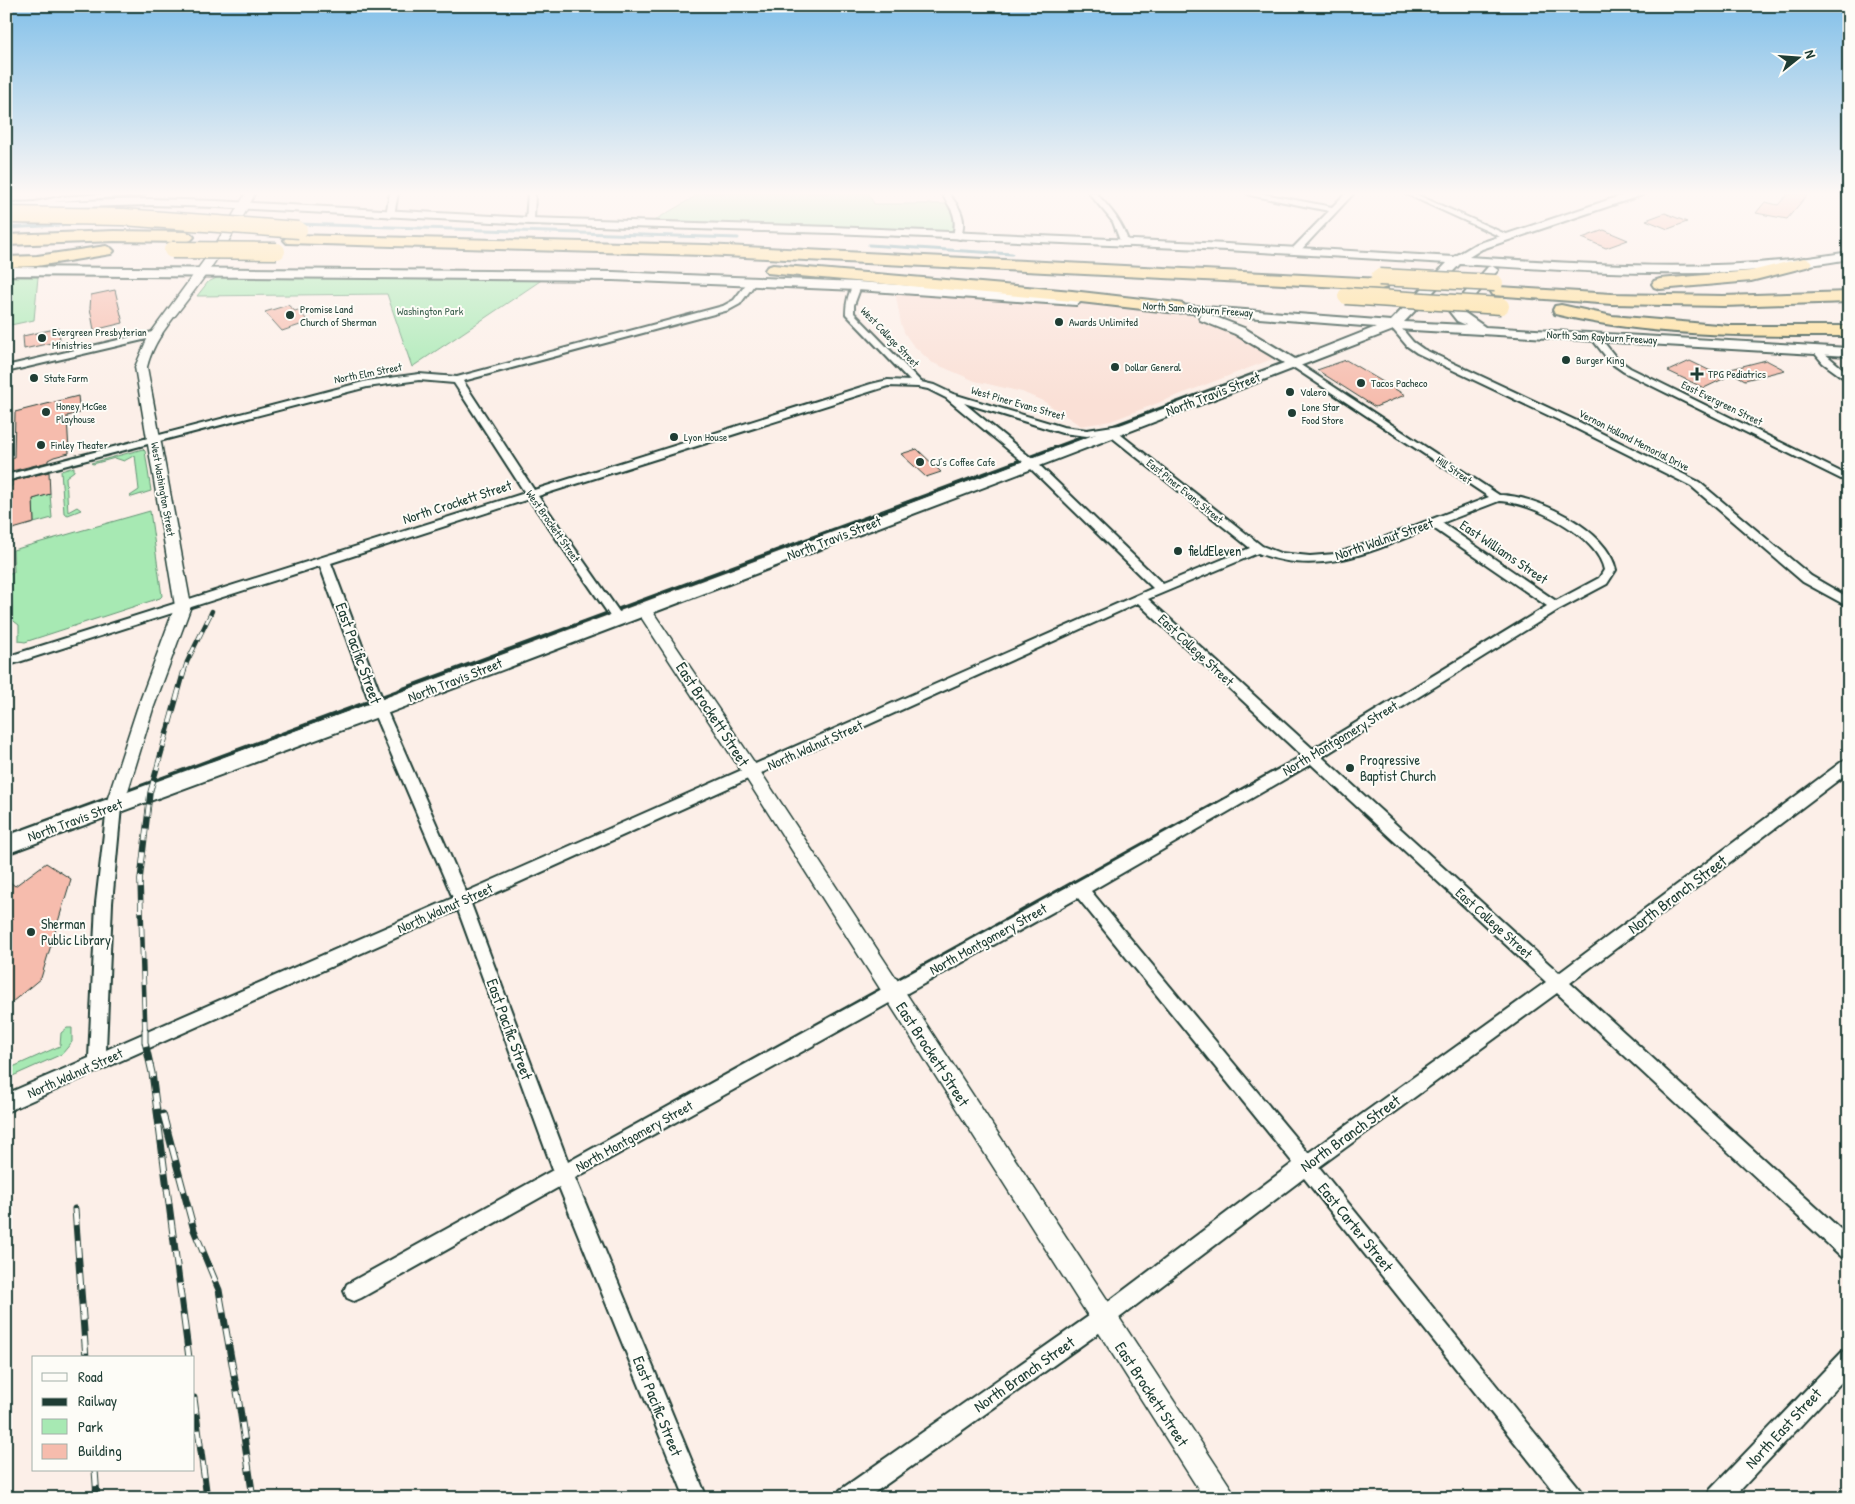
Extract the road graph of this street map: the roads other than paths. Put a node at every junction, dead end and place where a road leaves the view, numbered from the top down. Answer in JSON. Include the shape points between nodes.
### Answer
{"nodes":[{"id":1,"x":208,"y":263,"type":"edge"},
{"id":2,"x":701,"y":263,"type":"edge"},
{"id":3,"x":712,"y":263,"type":"edge"},
{"id":4,"x":977,"y":263,"type":"edge"},
{"id":5,"x":1395,"y":263,"type":"edge"},
{"id":6,"x":1454,"y":263,"type":"edge"},
{"id":7,"x":1502,"y":263,"type":"edge"},
{"id":8,"x":1800,"y":263,"type":"edge"},
{"id":9,"x":1804,"y":263,"type":"edge"},
{"id":10,"x":1513,"y":264,"type":"junction"},
{"id":11,"x":6,"y":271,"type":"edge"},
{"id":12,"x":202,"y":272,"type":"junction"},
{"id":13,"x":753,"y":281,"type":"junction"},
{"id":14,"x":857,"y":286,"type":"junction"},
{"id":15,"x":1179,"y":290,"type":"dead end"},
{"id":16,"x":1257,"y":294,"type":"dead end"},
{"id":17,"x":1498,"y":294,"type":"junction"},
{"id":18,"x":1849,"y":297,"type":"edge"},
{"id":19,"x":1177,"y":308,"type":"junction"},
{"id":20,"x":1561,"y":310,"type":"junction"},
{"id":21,"x":1849,"y":313,"type":"edge"},
{"id":22,"x":1335,"y":320,"type":"junction"},
{"id":23,"x":1394,"y":324,"type":"junction"},
{"id":24,"x":1483,"y":330,"type":"junction"},
{"id":25,"x":1849,"y":331,"type":"edge"},
{"id":26,"x":157,"y":334,"type":"junction"},
{"id":27,"x":1594,"y":337,"type":"junction"},
{"id":28,"x":1817,"y":350,"type":"junction"},
{"id":29,"x":1849,"y":352,"type":"edge"},
{"id":30,"x":1293,"y":363,"type":"junction"},
{"id":31,"x":6,"y":369,"type":"edge"},
{"id":32,"x":1849,"y":379,"type":"edge"},
{"id":33,"x":457,"y":380,"type":"junction"},
{"id":34,"x":918,"y":384,"type":"junction"},
{"id":35,"x":949,"y":396,"type":"junction"},
{"id":36,"x":1139,"y":423,"type":"junction"},
{"id":37,"x":1112,"y":433,"type":"junction"},
{"id":38,"x":154,"y":438,"type":"junction"},
{"id":39,"x":1032,"y":464,"type":"junction"},
{"id":40,"x":6,"y":478,"type":"edge"},
{"id":41,"x":1849,"y":480,"type":"edge"},
{"id":42,"x":531,"y":494,"type":"junction"},
{"id":43,"x":1497,"y":498,"type":"junction"},
{"id":44,"x":1434,"y":522,"type":"junction"},
{"id":45,"x":1258,"y":550,"type":"junction"},
{"id":46,"x":324,"y":560,"type":"junction"},
{"id":47,"x":1610,"y":570,"type":"joint"},
{"id":48,"x":1160,"y":588,"type":"junction"},
{"id":49,"x":1139,"y":598,"type":"junction"},
{"id":50,"x":1849,"y":603,"type":"edge"},
{"id":51,"x":183,"y":606,"type":"junction"},
{"id":52,"x":1556,"y":607,"type":"junction"},
{"id":53,"x":644,"y":610,"type":"junction"},
{"id":54,"x":618,"y":620,"type":"junction"},
{"id":55,"x":6,"y":662,"type":"edge"},
{"id":56,"x":379,"y":709,"type":"junction"},
{"id":57,"x":1311,"y":756,"type":"junction"},
{"id":58,"x":1849,"y":764,"type":"edge"},
{"id":59,"x":752,"y":773,"type":"junction"},
{"id":60,"x":114,"y":807,"type":"junction"},
{"id":61,"x":6,"y":845,"type":"edge"},
{"id":62,"x":1080,"y":889,"type":"junction"},
{"id":63,"x":462,"y":901,"type":"junction"},
{"id":64,"x":1559,"y":982,"type":"junction"},
{"id":65,"x":892,"y":991,"type":"junction"},
{"id":66,"x":97,"y":1063,"type":"junction"},
{"id":67,"x":6,"y":1103,"type":"edge"},
{"id":68,"x":1306,"y":1165,"type":"junction"},
{"id":69,"x":564,"y":1175,"type":"junction"},
{"id":70,"x":1849,"y":1250,"type":"edge"},
{"id":71,"x":354,"y":1291,"type":"dead end"},
{"id":72,"x":1103,"y":1318,"type":"junction"},
{"id":73,"x":1849,"y":1359,"type":"edge"},
{"id":74,"x":696,"y":1498,"type":"edge"},
{"id":75,"x":848,"y":1498,"type":"edge"},
{"id":76,"x":1221,"y":1498,"type":"edge"},
{"id":77,"x":1574,"y":1498,"type":"edge"},
{"id":78,"x":1718,"y":1498,"type":"edge"}],
"edges":[{"from":1,"to":12,"type":"street","name":"West Washington Street"},
{"from":2,"to":19,"type":"highway"},
{"from":3,"to":15,"type":"highway","name":"North Sam Rayburn Freeway"},
{"from":4,"to":17,"type":"highway","name":"North Sam Rayburn Freeway","via":[[1232,276],[1331,275]]},
{"from":5,"to":22,"type":"main road","via":[[1402,271],[1365,309]]},
{"from":6,"to":23,"type":"main road","name":"North Travis Street"},
{"from":7,"to":10,"type":"main road"},
{"from":8,"to":10,"type":"main road","via":[[1664,270]]},
{"from":9,"to":17,"type":"highway","via":[[1776,273],[1711,282]]},
{"from":10,"to":24,"type":"main road","via":[[1488,273],[1455,311]]},
{"from":11,"to":12,"type":"main road","name":"North Sam Rayburn Freeway"},
{"from":12,"to":13,"type":"main road","name":"North Sam Rayburn Freeway","via":[[613,276]]},
{"from":12,"to":26,"type":"street","name":"West Washington Street"},
{"from":13,"to":14,"type":"main road","name":"North Sam Rayburn Freeway"},
{"from":13,"to":33,"type":"street","name":"North Elm Street","via":[[737,302],[726,308]]},
{"from":14,"to":19,"type":"main road","name":"North Sam Rayburn Freeway"},
{"from":14,"to":34,"type":"street","name":"West College Street","via":[[850,314]]},
{"from":16,"to":17,"type":"highway","name":"North Sam Rayburn Freeway","bridge":true},
{"from":17,"to":18,"type":"highway","name":"North Sam Rayburn Freeway","via":[[1723,301]]},
{"from":17,"to":20,"type":"highway","name":"North Sam Rayburn Freeway"},
{"from":19,"to":22,"type":"main road","name":"North Sam Rayburn Freeway"},
{"from":19,"to":30,"type":"main road","via":[[1224,323]]},
{"from":20,"to":21,"type":"highway","name":"North Sam Rayburn Freeway"},
{"from":20,"to":25,"type":"highway","via":[[1612,322],[1729,331]]},
{"from":22,"to":23,"type":"main road","name":"North Sam Rayburn Freeway"},
{"from":23,"to":24,"type":"main road","name":"North Sam Rayburn Freeway"},
{"from":23,"to":30,"type":"main road","name":"North Travis Street"},
{"from":23,"to":50,"type":"street","name":"Vernon Holland Memorial Drive","via":[[1420,351],[1695,484],[1807,579]]},
{"from":24,"to":27,"type":"main road","name":"North Sam Rayburn Freeway"},
{"from":26,"to":31,"type":"street"},
{"from":26,"to":38,"type":"street","name":"West Washington Street","via":[[141,367]]},
{"from":27,"to":28,"type":"main road","name":"North Sam Rayburn Freeway"},
{"from":27,"to":41,"type":"street","name":"East Evergreen Street","via":[[1609,356],[1627,370]]},
{"from":28,"to":29,"type":"main road","name":"North Sam Rayburn Freeway"},
{"from":28,"to":32,"type":"street"},
{"from":30,"to":36,"type":"main road","name":"North Travis Street"},
{"from":30,"to":43,"type":"street","name":"Hill Street"},
{"from":33,"to":38,"type":"street","name":"North Elm Street","via":[[412,377],[367,384]]},
{"from":33,"to":42,"type":"street","name":"West Brockett Street"},
{"from":34,"to":35,"type":"street","name":"West College Street"},
{"from":34,"to":42,"type":"street","name":"North Crockett Street","via":[[874,386]]},
{"from":35,"to":36,"type":"street","name":"West Piner Evans Street","via":[[1062,430],[1087,433]]},
{"from":35,"to":39,"type":"street","name":"West College Street"},
{"from":36,"to":37,"type":"main road","name":"North Travis Street"},
{"from":37,"to":39,"type":"main road","name":"North Travis Street"},
{"from":37,"to":45,"type":"street","name":"East Piner Evans Street"},
{"from":38,"to":40,"type":"street","name":"North Elm Street"},
{"from":38,"to":51,"type":"street","name":"West Washington Street"},
{"from":39,"to":48,"type":"street"},
{"from":39,"to":53,"type":"main road","name":"North Travis Street"},
{"from":42,"to":46,"type":"street","name":"North Crockett Street"},
{"from":42,"to":54,"type":"street","name":"West Brockett Street"},
{"from":43,"to":44,"type":"street","name":"North Walnut Street"},
{"from":43,"to":47,"type":"street","name":"Hill Street","via":[[1517,499],[1539,506],[1574,527],[1607,557]]},
{"from":44,"to":45,"type":"street","name":"North Walnut Street","via":[[1336,558],[1278,557]]},
{"from":44,"to":52,"type":"street","name":"East Williams Street"},
{"from":45,"to":48,"type":"street","name":"North Walnut Street"},
{"from":46,"to":51,"type":"street","name":"North Crockett Street"},
{"from":46,"to":56,"type":"street","name":"East Pacific Street"},
{"from":47,"to":52,"type":"street","name":"North Montgomery Street","via":[[1603,581]]},
{"from":48,"to":49,"type":"street","name":"North Walnut Street"},
{"from":49,"to":57,"type":"street","name":"East College Street"},
{"from":49,"to":59,"type":"street","name":"North Walnut Street"},
{"from":51,"to":55,"type":"street","name":"North Crockett Street"},
{"from":51,"to":60,"type":"street"},
{"from":52,"to":57,"type":"street","name":"North Montgomery Street"},
{"from":53,"to":54,"type":"main road","name":"North Travis Street"},
{"from":53,"to":59,"type":"street","name":"East Brockett Street"},
{"from":54,"to":56,"type":"main road","name":"North Travis Street"},
{"from":56,"to":60,"type":"main road","name":"North Travis Street"},
{"from":56,"to":63,"type":"street","name":"East Pacific Street"},
{"from":57,"to":62,"type":"street","name":"North Montgomery Street"},
{"from":57,"to":64,"type":"street","name":"East College Street"},
{"from":58,"to":64,"type":"street","name":"North Branch Street"},
{"from":59,"to":63,"type":"street","name":"North Walnut Street"},
{"from":59,"to":65,"type":"street","name":"East Brockett Street"},
{"from":60,"to":61,"type":"main road","name":"North Travis Street"},
{"from":60,"to":66,"type":"street","via":[[104,903]]},
{"from":62,"to":65,"type":"street","name":"North Montgomery Street"},
{"from":62,"to":68,"type":"street","name":"East Carter Street"},
{"from":63,"to":66,"type":"street","name":"North Walnut Street"},
{"from":63,"to":69,"type":"street","name":"East Pacific Street"},
{"from":64,"to":68,"type":"street","name":"North Branch Street"},
{"from":64,"to":70,"type":"street","name":"East College Street"},
{"from":65,"to":69,"type":"street","name":"North Montgomery Street"},
{"from":65,"to":72,"type":"street","name":"East Brockett Street"},
{"from":66,"to":67,"type":"street","name":"North Walnut Street"},
{"from":68,"to":72,"type":"street","name":"North Branch Street"},
{"from":68,"to":77,"type":"street","name":"East Carter Street"},
{"from":69,"to":71,"type":"street","name":"North Montgomery Street"},
{"from":69,"to":74,"type":"street","name":"East Pacific Street"},
{"from":72,"to":75,"type":"street","name":"North Branch Street"},
{"from":72,"to":76,"type":"street","name":"East Brockett Street"},
{"from":73,"to":78,"type":"street","name":"North East Street"}]}
